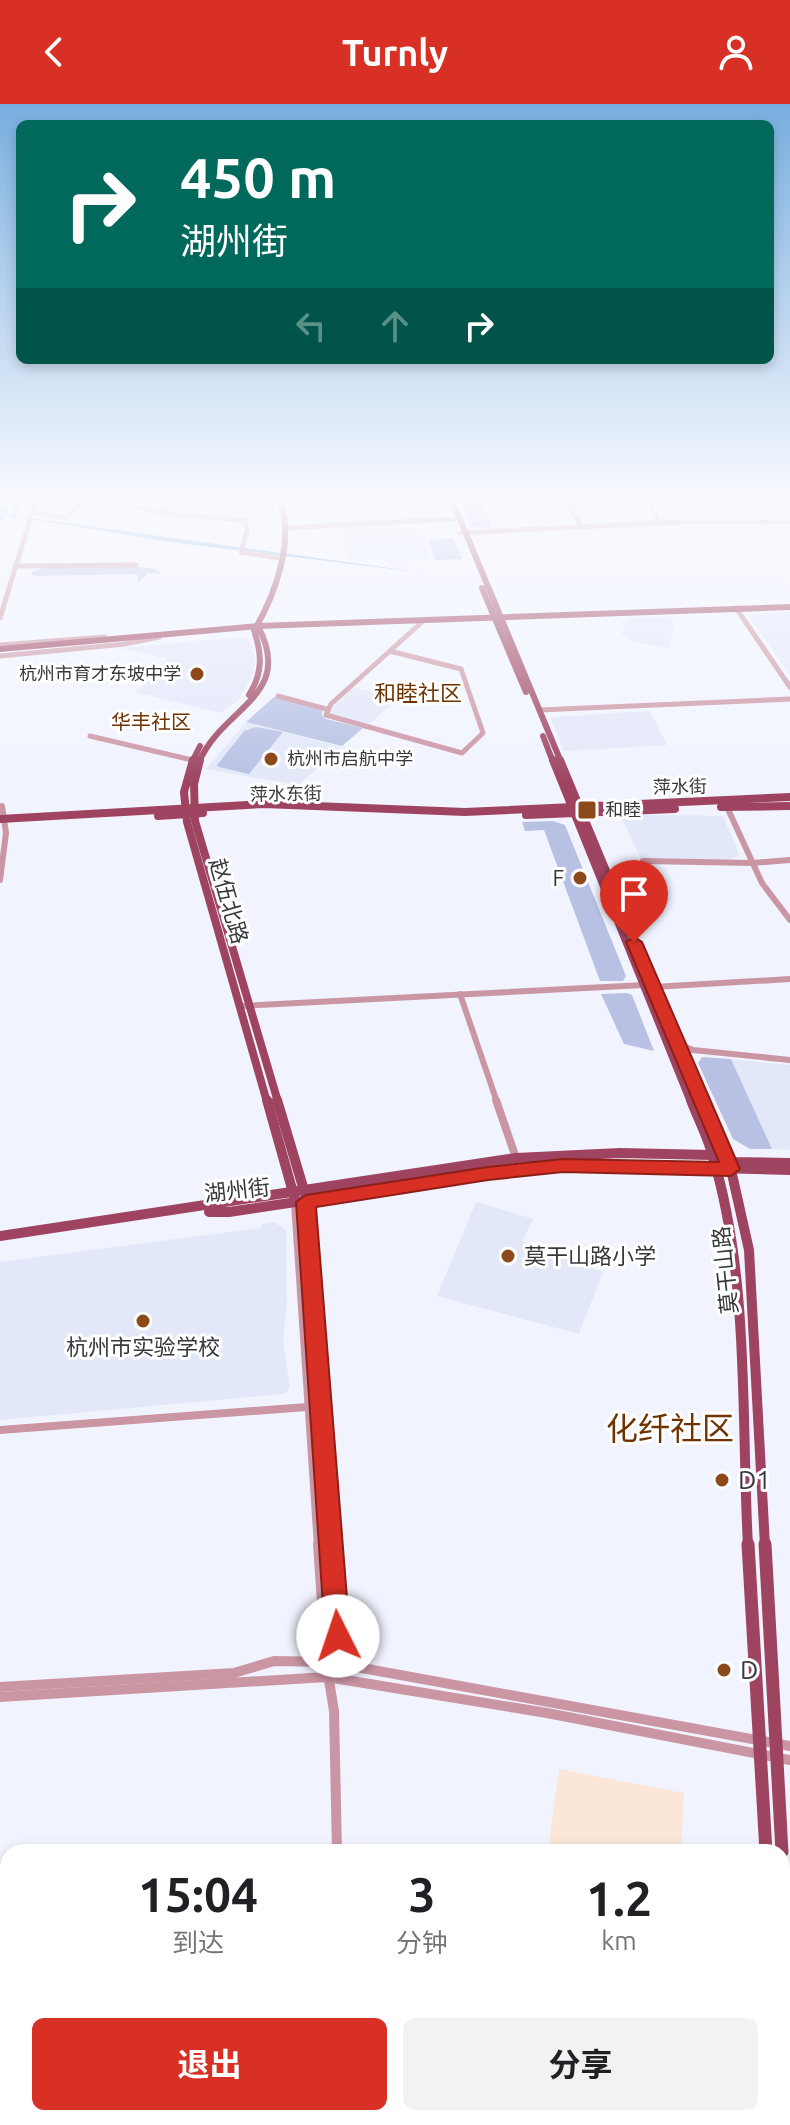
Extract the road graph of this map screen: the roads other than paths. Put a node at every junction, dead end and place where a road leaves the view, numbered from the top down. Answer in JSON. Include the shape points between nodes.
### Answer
{"nodes":[{"id":1,"x":7,"y":594,"type":"edge"},
{"id":2,"x":268,"y":594,"type":"edge"},
{"id":3,"x":488,"y":594,"type":"edge"},
{"id":4,"x":790,"y":608,"type":"edge"},
{"id":5,"x":737,"y":610,"type":"junction"},
{"id":6,"x":0,"y":618,"type":"edge"},
{"id":7,"x":498,"y":618,"type":"junction"},
{"id":8,"x":422,"y":622,"type":"junction"},
{"id":9,"x":258,"y":629,"type":"junction"},
{"id":10,"x":159,"y":636,"type":"junction"},
{"id":11,"x":0,"y":650,"type":"edge"},
{"id":12,"x":390,"y":651,"type":"junction"},
{"id":13,"x":790,"y":687,"type":"edge"},
{"id":14,"x":278,"y":696,"type":"dead end"},
{"id":15,"x":790,"y":699,"type":"edge"},
{"id":16,"x":326,"y":709,"type":"junction"},
{"id":17,"x":539,"y":710,"type":"junction"},
{"id":18,"x":90,"y":736,"type":"dead end"},
{"id":19,"x":192,"y":760,"type":"junction"},
{"id":20,"x":790,"y":797,"type":"edge"},
{"id":21,"x":2,"y":806,"type":"dead end"},
{"id":22,"x":790,"y":806,"type":"edge"},
{"id":23,"x":727,"y":807,"type":"junction"},
{"id":24,"x":576,"y":809,"type":"junction"},
{"id":25,"x":189,"y":811,"type":"junction"},
{"id":26,"x":2,"y":821,"type":"edge"},
{"id":27,"x":790,"y":860,"type":"edge"},
{"id":28,"x":643,"y":861,"type":"dead end"},
{"id":29,"x":753,"y":863,"type":"junction"},
{"id":30,"x":0,"y":880,"type":"edge"},
{"id":31,"x":790,"y":920,"type":"edge"},
{"id":32,"x":790,"y":979,"type":"edge"},
{"id":33,"x":649,"y":986,"type":"junction"},
{"id":34,"x":460,"y":994,"type":"junction"},
{"id":35,"x":245,"y":1005,"type":"junction"},
{"id":36,"x":679,"y":1044,"type":"junction"},
{"id":37,"x":693,"y":1050,"type":"junction"},
{"id":38,"x":684,"y":1057,"type":"junction"},
{"id":39,"x":790,"y":1060,"type":"edge"},
{"id":40,"x":713,"y":1155,"type":"junction"},
{"id":41,"x":516,"y":1158,"type":"junction"},
{"id":42,"x":790,"y":1163,"type":"edge"},
{"id":43,"x":729,"y":1165,"type":"junction"},
{"id":44,"x":717,"y":1169,"type":"junction"},
{"id":45,"x":790,"y":1170,"type":"edge"},
{"id":46,"x":300,"y":1197,"type":"junction"},
{"id":47,"x":0,"y":1239,"type":"edge"},
{"id":48,"x":320,"y":1406,"type":"junction"},
{"id":49,"x":308,"y":1407,"type":"junction"},
{"id":50,"x":0,"y":1430,"type":"edge"},
{"id":51,"x":326,"y":1662,"type":"junction"},
{"id":52,"x":340,"y":1664,"type":"junction"},
{"id":53,"x":327,"y":1677,"type":"junction"},
{"id":54,"x":235,"y":1678,"type":"junction"},
{"id":55,"x":0,"y":1687,"type":"edge"},
{"id":56,"x":0,"y":1697,"type":"edge"},
{"id":57,"x":758,"y":1741,"type":"junction"},
{"id":58,"x":783,"y":1752,"type":"edge"},
{"id":59,"x":758,"y":1757,"type":"junction"},
{"id":60,"x":337,"y":1844,"type":"edge"},
{"id":61,"x":765,"y":1844,"type":"edge"},
{"id":62,"x":782,"y":1844,"type":"edge"}],
"edges":[{"from":1,"to":6,"type":"street"},
{"from":2,"to":9,"type":"main road"},
{"from":3,"to":7,"type":"main road","name":"莫干山路"},
{"from":4,"to":5,"type":"main road"},
{"from":5,"to":7,"type":"main road"},
{"from":5,"to":13,"type":"street"},
{"from":7,"to":8,"type":"main road"},
{"from":7,"to":9,"type":"main road"},
{"from":7,"to":17,"type":"main road","name":"莫干山路"},
{"from":7,"to":24,"type":"main road","name":"莫干山路"},
{"from":8,"to":9,"type":"main road"},
{"from":8,"to":12,"type":"street"},
{"from":9,"to":10,"type":"main road"},
{"from":9,"to":19,"type":"main road","name":"赵伍北路","via":[[263,661],[257,683]]},
{"from":9,"to":25,"type":"main road","name":"赵伍北路","via":[[269,657],[267,678],[205,749],[192,781]]},
{"from":10,"to":11,"type":"street"},
{"from":10,"to":11,"type":"main road"},
{"from":10,"to":11,"type":"street","via":[[125,644]]},
{"from":12,"to":16,"type":"street"},
{"from":12,"to":16,"type":"street","via":[[461,669],[483,733],[462,753],[330,717]]},
{"from":14,"to":16,"type":"street"},
{"from":15,"to":17,"type":"street"},
{"from":17,"to":24,"type":"main road","name":"莫干山路"},
{"from":18,"to":19,"type":"street"},
{"from":19,"to":25,"type":"main road","name":"赵伍北路","via":[[184,780]]},
{"from":20,"to":24,"type":"main road","name":"萍水街"},
{"from":21,"to":26,"type":"street"},
{"from":22,"to":23,"type":"main road","name":"萍水街"},
{"from":23,"to":24,"type":"main road","name":"萍水街"},
{"from":23,"to":29,"type":"street"},
{"from":24,"to":25,"type":"main road","name":"萍水东街","via":[[441,816],[279,808]]},
{"from":24,"to":33,"type":"main road","name":"莫干山路"},
{"from":25,"to":26,"type":"main road","name":"萍水东街"},
{"from":25,"to":35,"type":"main road","name":"赵伍北路"},
{"from":26,"to":30,"type":"street","via":[[5,855]]},
{"from":27,"to":29,"type":"street"},
{"from":28,"to":29,"type":"street"},
{"from":29,"to":31,"type":"street"},
{"from":32,"to":33,"type":"street"},
{"from":33,"to":34,"type":"street"},
{"from":33,"to":36,"type":"main road","name":"莫干山路"},
{"from":33,"to":40,"type":"main road","name":"莫干山路"},
{"from":34,"to":35,"type":"street"},
{"from":34,"to":41,"type":"street"},
{"from":35,"to":46,"type":"main road","name":"赵伍北路"},
{"from":36,"to":37,"type":"street"},
{"from":36,"to":38,"type":"main road","name":"莫干山路"},
{"from":37,"to":38,"type":"street"},
{"from":37,"to":39,"type":"street"},
{"from":38,"to":43,"type":"main road","name":"莫干山路"},
{"from":40,"to":41,"type":"main road","name":"湖州街"},
{"from":40,"to":43,"type":"main road"},
{"from":40,"to":44,"type":"main road","name":"莫干山路"},
{"from":41,"to":46,"type":"main road","name":"湖州街"},
{"from":42,"to":43,"type":"main road"},
{"from":43,"to":44,"type":"main road","name":"湖州街"},
{"from":43,"to":45,"type":"main road"},
{"from":43,"to":58,"type":"main road","name":"莫干山路","via":[[749,1250]]},
{"from":44,"to":46,"type":"main road","name":"湖州街","via":[[548,1166]]},
{"from":44,"to":57,"type":"main road","name":"莫干山路","via":[[734,1253]]},
{"from":46,"to":47,"type":"main road","name":"湖州街"},
{"from":46,"to":48,"type":"street"},
{"from":46,"to":49,"type":"street"},
{"from":48,"to":49,"type":"street"},
{"from":48,"to":52,"type":"street"},
{"from":49,"to":50,"type":"street"},
{"from":49,"to":51,"type":"street"},
{"from":51,"to":52,"type":"street"},
{"from":51,"to":53,"type":"street"},
{"from":51,"to":54,"type":"street","via":[[274,1661]]},
{"from":52,"to":53,"type":"street"},
{"from":52,"to":57,"type":"street"},
{"from":53,"to":54,"type":"street"},
{"from":53,"to":59,"type":"street","via":[[547,1713]]},
{"from":53,"to":60,"type":"street","via":[[334,1711]]},
{"from":54,"to":55,"type":"street"},
{"from":54,"to":56,"type":"street"},
{"from":57,"to":58,"type":"street"},
{"from":57,"to":59,"type":"main road","name":"莫干山路"},
{"from":58,"to":59,"type":"street"},
{"from":58,"to":62,"type":"main road","name":"莫干山路"},
{"from":59,"to":61,"type":"main road","name":"莫干山路"}]}
